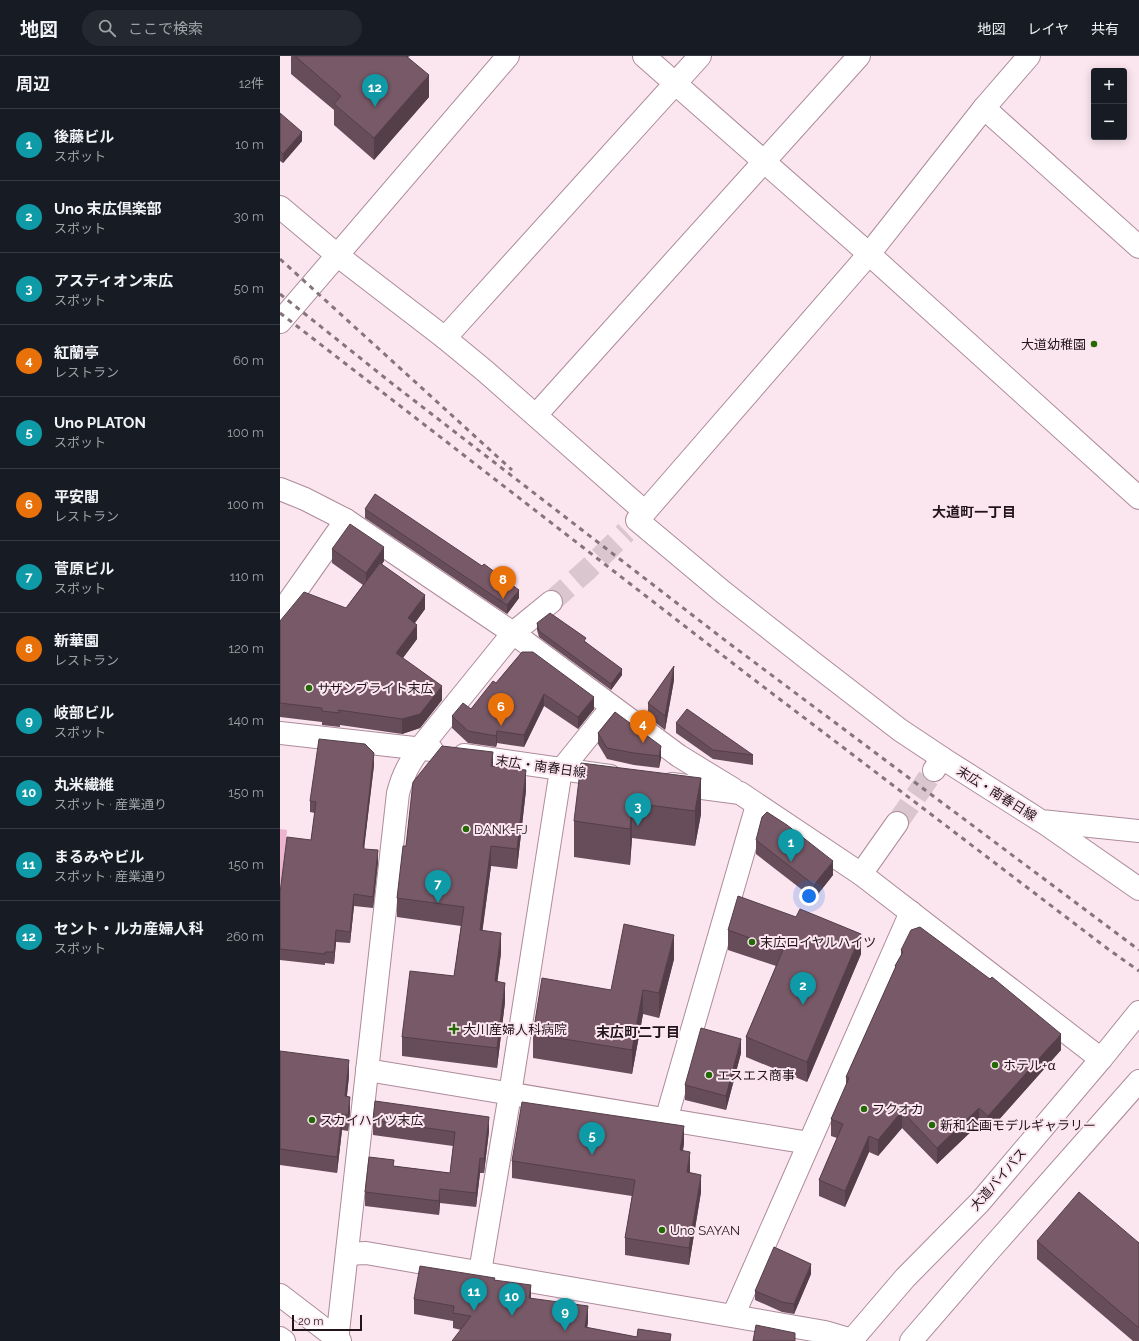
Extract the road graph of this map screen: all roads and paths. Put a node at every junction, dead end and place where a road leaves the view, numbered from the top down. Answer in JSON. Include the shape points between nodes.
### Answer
{"nodes":[{"id":1,"x":508,"y":56,"type":"edge"},
{"id":2,"x":644,"y":56,"type":"edge"},
{"id":3,"x":700,"y":56,"type":"edge"},
{"id":4,"x":859,"y":56,"type":"edge"},
{"id":5,"x":1029,"y":56,"type":"edge"},
{"id":6,"x":676,"y":83,"type":"junction"},
{"id":7,"x":984,"y":108,"type":"junction"},
{"id":8,"x":764,"y":161,"type":"junction"},
{"id":9,"x":280,"y":207,"type":"edge"},
{"id":10,"x":1139,"y":247,"type":"edge"},
{"id":11,"x":869,"y":254,"type":"junction"},
{"id":12,"x":337,"y":255,"type":"junction"},
{"id":13,"x":280,"y":322,"type":"edge"},
{"id":14,"x":445,"y":338,"type":"junction"},
{"id":15,"x":536,"y":415,"type":"junction"},
{"id":16,"x":280,"y":489,"type":"edge"},
{"id":17,"x":1139,"y":498,"type":"edge"},
{"id":18,"x":346,"y":520,"type":"junction"},
{"id":19,"x":636,"y":521,"type":"junction"},
{"id":20,"x":551,"y":602,"type":"tunnel mouth"},
{"id":21,"x":280,"y":614,"type":"edge"},
{"id":22,"x":513,"y":633,"type":"junction"},
{"id":23,"x":612,"y":707,"type":"junction"},
{"id":24,"x":280,"y":733,"type":"edge"},
{"id":25,"x":420,"y":748,"type":"junction"},
{"id":26,"x":561,"y":770,"type":"junction"},
{"id":27,"x":631,"y":779,"type":"edge"},
{"id":28,"x":654,"y":782,"type":"edge"},
{"id":29,"x":748,"y":799,"type":"junction"},
{"id":30,"x":1041,"y":821,"type":"junction"},
{"id":31,"x":897,"y":822,"type":"tunnel mouth"},
{"id":32,"x":1139,"y":831,"type":"edge"},
{"id":33,"x":861,"y":874,"type":"junction"},
{"id":34,"x":1139,"y":889,"type":"edge"},
{"id":35,"x":911,"y":912,"type":"junction"},
{"id":36,"x":1139,"y":1012,"type":"edge"},
{"id":37,"x":1101,"y":1059,"type":"junction"},
{"id":38,"x":367,"y":1070,"type":"junction"},
{"id":39,"x":1139,"y":1081,"type":"edge"},
{"id":40,"x":510,"y":1094,"type":"junction"},
{"id":41,"x":666,"y":1120,"type":"junction"},
{"id":42,"x":809,"y":1143,"type":"junction"},
{"id":43,"x":346,"y":1254,"type":"junction"},
{"id":44,"x":480,"y":1272,"type":"junction"},
{"id":45,"x":280,"y":1296,"type":"edge"},
{"id":46,"x":733,"y":1316,"type":"junction"},
{"id":47,"x":280,"y":1338,"type":"edge"},
{"id":48,"x":338,"y":1340,"type":"edge"},
{"id":49,"x":851,"y":1340,"type":"edge"},
{"id":50,"x":284,"y":1341,"type":"edge"},
{"id":51,"x":911,"y":1341,"type":"edge"}],
"edges":[{"from":1,"to":12,"type":"main road"},
{"from":2,"to":6,"type":"main road"},
{"from":3,"to":6,"type":"main road"},
{"from":4,"to":8,"type":"main road"},
{"from":5,"to":7,"type":"main road"},
{"from":6,"to":8,"type":"main road"},
{"from":6,"to":14,"type":"main road"},
{"from":7,"to":10,"type":"main road"},
{"from":7,"to":11,"type":"main road"},
{"from":8,"to":11,"type":"main road"},
{"from":8,"to":15,"type":"main road"},
{"from":9,"to":12,"type":"main road","name":"末広・南春日線"},
{"from":11,"to":17,"type":"main road"},
{"from":11,"to":19,"type":"main road"},
{"from":12,"to":13,"type":"main road"},
{"from":12,"to":14,"type":"main road","name":"末広・南春日線"},
{"from":14,"to":15,"type":"main road","name":"末広・南春日線"},
{"from":15,"to":19,"type":"main road","name":"末広・南春日線"},
{"from":16,"to":18,"type":"main road"},
{"from":18,"to":21,"type":"main road"},
{"from":18,"to":22,"type":"main road"},
{"from":19,"to":30,"type":"main road","name":"末広・南春日線","via":[[900,730],[938,764]]},
{"from":20,"to":22,"type":"main road"},
{"from":22,"to":23,"type":"main road"},
{"from":22,"to":25,"type":"main road"},
{"from":23,"to":26,"type":"main road"},
{"from":23,"to":29,"type":"main road","via":[[680,756]]},
{"from":24,"to":25,"type":"main road","name":"末広・南春日線"},
{"from":25,"to":26,"type":"main road","name":"末広・南春日線"},
{"from":25,"to":38,"type":"main road","via":[[408,765],[398,793]]},
{"from":26,"to":27,"type":"main road","name":"末広・南春日線"},
{"from":26,"to":40,"type":"main road"},
{"from":28,"to":29,"type":"main road"},
{"from":29,"to":33,"type":"main road"},
{"from":29,"to":41,"type":"main road"},
{"from":30,"to":32,"type":"main road","name":"末広・南春日線"},
{"from":30,"to":34,"type":"main road"},
{"from":31,"to":33,"type":"main road"},
{"from":33,"to":35,"type":"main road"},
{"from":35,"to":37,"type":"main road"},
{"from":35,"to":42,"type":"main road"},
{"from":36,"to":37,"type":"main road","name":"大道バイパス"},
{"from":37,"to":49,"type":"main road","name":"大道バイパス","via":[[980,1202],[905,1278]]},
{"from":38,"to":40,"type":"main road"},
{"from":38,"to":43,"type":"main road"},
{"from":39,"to":51,"type":"main road"},
{"from":40,"to":41,"type":"main road"},
{"from":40,"to":44,"type":"main road"},
{"from":41,"to":42,"type":"main road"},
{"from":42,"to":46,"type":"main road"},
{"from":43,"to":44,"type":"main road","via":[[366,1253]]},
{"from":43,"to":48,"type":"main road"},
{"from":44,"to":46,"type":"main road"},
{"from":45,"to":48,"type":"main road"},
{"from":46,"to":49,"type":"main road","via":[[825,1332]]},
{"from":47,"to":50,"type":"main road"}]}
